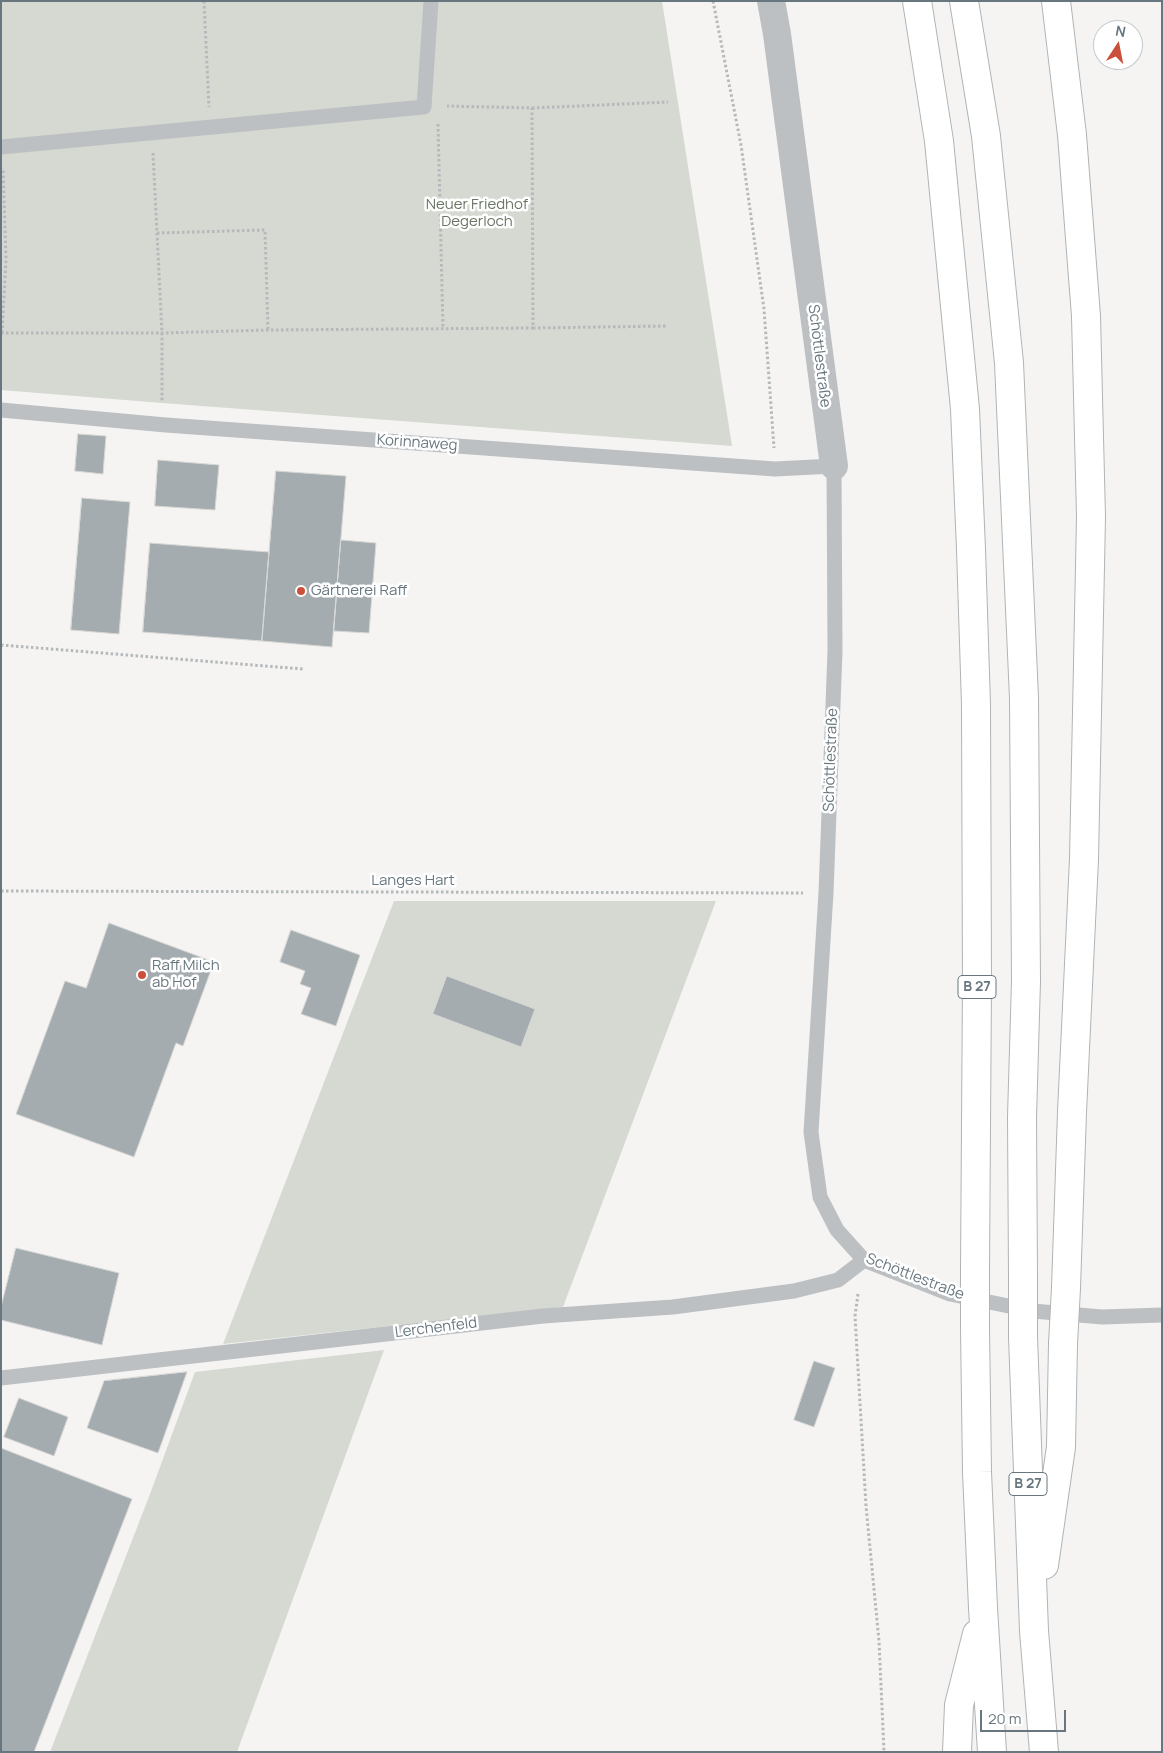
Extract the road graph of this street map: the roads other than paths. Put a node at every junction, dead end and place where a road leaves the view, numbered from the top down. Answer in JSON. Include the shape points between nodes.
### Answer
{"nodes":[{"id":1,"x":431,"y":1,"type":"edge"},
{"id":2,"x":771,"y":1,"type":"edge"},
{"id":3,"x":917,"y":1,"type":"edge"},
{"id":4,"x":964,"y":1,"type":"edge"},
{"id":5,"x":1056,"y":1,"type":"edge"},
{"id":6,"x":2,"y":147,"type":"edge"},
{"id":7,"x":1,"y":410,"type":"edge"},
{"id":8,"x":834,"y":466,"type":"junction"},
{"id":9,"x":864,"y":1260,"type":"junction"},
{"id":10,"x":1162,"y":1315,"type":"edge"},
{"id":11,"x":1,"y":1378,"type":"edge"},
{"id":12,"x":983,"y":1608,"type":"junction"},
{"id":13,"x":1034,"y":1631,"type":"junction"},
{"id":14,"x":957,"y":1752,"type":"edge"},
{"id":15,"x":992,"y":1752,"type":"edge"},
{"id":16,"x":1044,"y":1752,"type":"edge"}],
"edges":[{"from":1,"to":6,"type":"lane","via":[[431,106]]},
{"from":2,"to":8,"type":"street","name":"Schöttlestraße"},
{"from":3,"to":12,"type":"highway","number":"B 27","bridge":true,"via":[[939,141],[965,409],[976,705],[975,1328]]},
{"from":4,"to":13,"type":"highway","number":"B 27","bridge":true,"via":[[986,136],[1009,363],[1024,698],[1023,1337]]},
{"from":5,"to":13,"type":"highway","bridge":true,"via":[[1072,135],[1086,316],[1091,517],[1084,859],[1072,1112],[1062,1447]]},
{"from":7,"to":8,"type":"lane","name":"Korinnaweg","via":[[775,469]]},
{"from":8,"to":9,"type":"lane","name":"Schöttlestraße","via":[[835,651],[826,893],[810,1132],[820,1197],[837,1230]]},
{"from":9,"to":10,"type":"lane","name":"Schöttlestraße","via":[[950,1294],[1032,1312],[1102,1317]]},
{"from":9,"to":11,"type":"lane","name":"Lerchenfeld","via":[[838,1280],[794,1290],[673,1307],[543,1316]]},
{"from":12,"to":14,"type":"highway","number":"B 27","via":[[959,1705]]},
{"from":12,"to":15,"type":"highway","number":"B 27"},
{"from":13,"to":16,"type":"highway","number":"B 27"}]}
